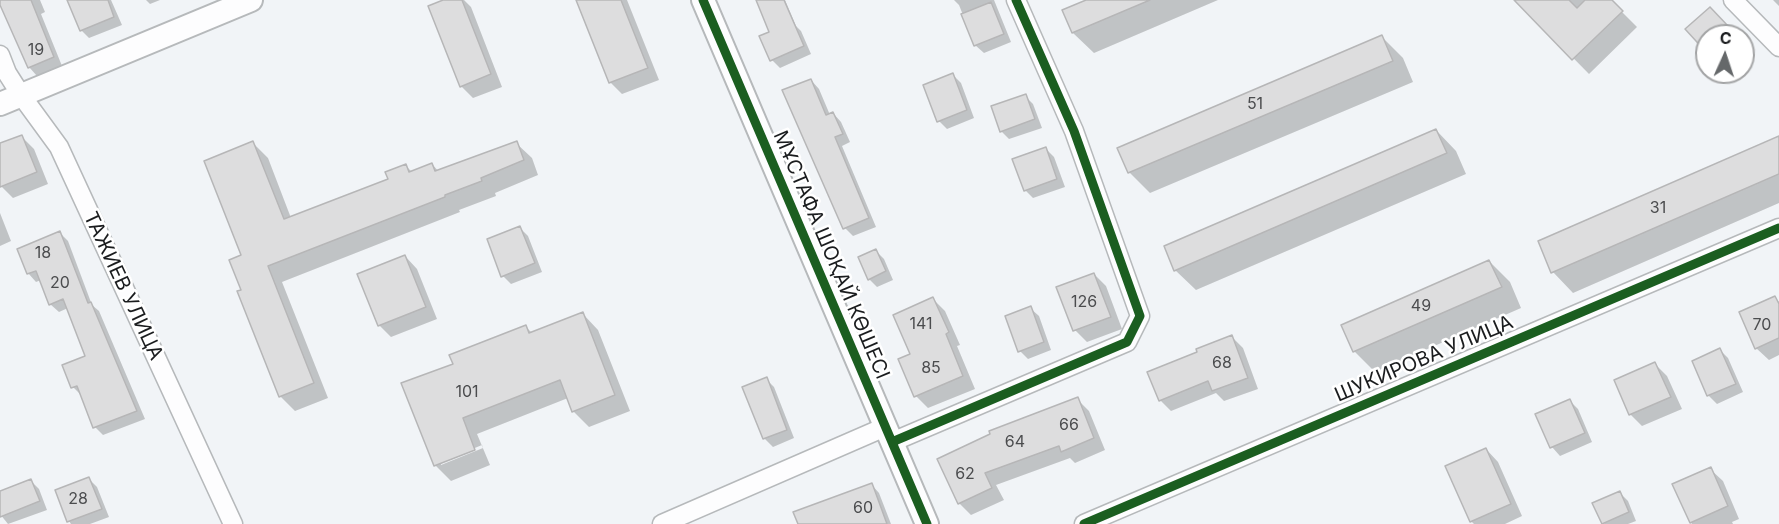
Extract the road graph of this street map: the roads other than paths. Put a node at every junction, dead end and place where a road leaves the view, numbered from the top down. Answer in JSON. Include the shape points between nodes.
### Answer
{"nodes":[{"id":1,"x":249,"y":0,"type":"edge"},
{"id":2,"x":703,"y":0,"type":"edge"},
{"id":3,"x":1016,"y":0,"type":"edge"},
{"id":4,"x":1733,"y":0,"type":"edge"},
{"id":5,"x":1779,"y":47,"type":"edge"},
{"id":6,"x":0,"y":55,"type":"edge"},
{"id":7,"x":21,"y":95,"type":"junction"},
{"id":8,"x":0,"y":104,"type":"edge"},
{"id":9,"x":1779,"y":228,"type":"edge"},
{"id":10,"x":888,"y":435,"type":"junction"},
{"id":11,"x":233,"y":524,"type":"edge"},
{"id":12,"x":662,"y":524,"type":"edge"},
{"id":13,"x":927,"y":524,"type":"edge"},
{"id":14,"x":1084,"y":524,"type":"edge"}],
"edges":[{"from":1,"to":7,"type":"street"},
{"from":2,"to":10,"type":"street","name":"МҰСТАФА ШОҚАЙ КӨШЕСІ"},
{"from":3,"to":10,"type":"street","via":[[1074,131],[1140,316],[1127,342]]},
{"from":4,"to":5,"type":"street"},
{"from":6,"to":7,"type":"street","name":"ТАЖИЕВ УЛИЦА"},
{"from":7,"to":8,"type":"street"},
{"from":7,"to":11,"type":"street","name":"ТАЖИЕВ УЛИЦА","via":[[59,147]]},
{"from":9,"to":14,"type":"street","name":"ШУКИРОВА УЛИЦА"},
{"from":10,"to":12,"type":"street"},
{"from":10,"to":13,"type":"street","name":"МҰСТАФА ШОҚАЙ КӨШЕСІ"}]}
